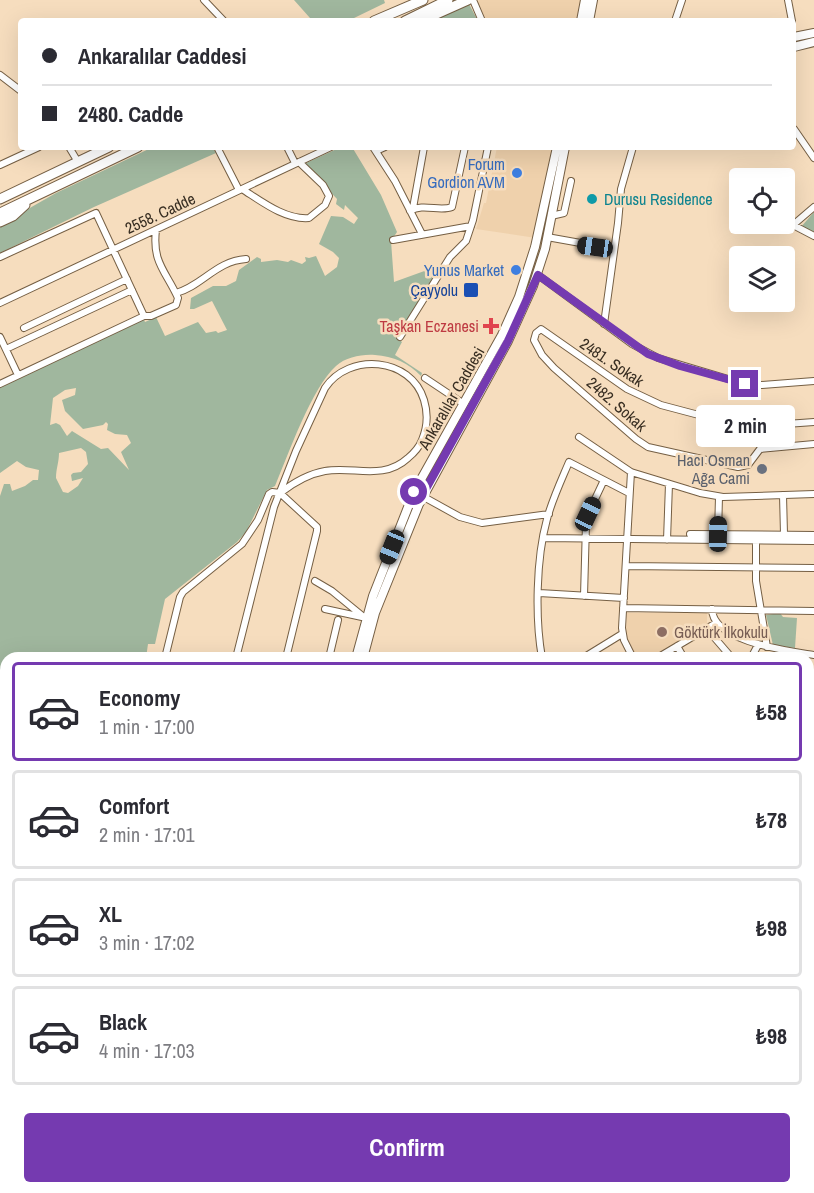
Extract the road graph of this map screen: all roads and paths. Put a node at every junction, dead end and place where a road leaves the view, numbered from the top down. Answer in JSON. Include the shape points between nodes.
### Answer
{"nodes":[{"id":1,"x":204,"y":0,"type":"edge"},
{"id":2,"x":408,"y":0,"type":"edge"},
{"id":3,"x":448,"y":0,"type":"edge"},
{"id":4,"x":468,"y":0,"type":"edge"},
{"id":5,"x":473,"y":0,"type":"edge"},
{"id":6,"x":585,"y":0,"type":"edge"},
{"id":7,"x":593,"y":0,"type":"edge"},
{"id":8,"x":682,"y":0,"type":"edge"},
{"id":9,"x":788,"y":0,"type":"edge"},
{"id":10,"x":422,"y":1,"type":"edge"},
{"id":11,"x":420,"y":17,"type":"edge"},
{"id":12,"x":221,"y":18,"type":"edge"},
{"id":13,"x":374,"y":18,"type":"edge"},
{"id":14,"x":380,"y":18,"type":"edge"},
{"id":15,"x":481,"y":18,"type":"edge"},
{"id":16,"x":582,"y":18,"type":"edge"},
{"id":17,"x":590,"y":18,"type":"edge"},
{"id":18,"x":676,"y":18,"type":"edge"},
{"id":19,"x":791,"y":18,"type":"edge"},
{"id":20,"x":814,"y":33,"type":"edge"},
{"id":21,"x":796,"y":34,"type":"edge"},
{"id":22,"x":814,"y":42,"type":"edge"},
{"id":23,"x":796,"y":46,"type":"edge"},
{"id":24,"x":0,"y":75,"type":"edge"},
{"id":25,"x":18,"y":89,"type":"edge"},
{"id":26,"x":796,"y":132,"type":"edge"},
{"id":27,"x":32,"y":150,"type":"edge"},
{"id":28,"x":71,"y":150,"type":"edge"},
{"id":29,"x":103,"y":150,"type":"edge"},
{"id":30,"x":132,"y":150,"type":"edge"},
{"id":31,"x":219,"y":150,"type":"edge"},
{"id":32,"x":289,"y":150,"type":"edge"},
{"id":33,"x":324,"y":150,"type":"edge"},
{"id":34,"x":375,"y":150,"type":"edge"},
{"id":35,"x":423,"y":150,"type":"edge"},
{"id":36,"x":464,"y":150,"type":"edge"},
{"id":37,"x":487,"y":150,"type":"edge"},
{"id":38,"x":556,"y":150,"type":"edge"},
{"id":39,"x":565,"y":150,"type":"edge"},
{"id":40,"x":632,"y":150,"type":"edge"},
{"id":41,"x":814,"y":158,"type":"edge"},
{"id":42,"x":78,"y":162,"type":"junction"},
{"id":43,"x":297,"y":162,"type":"junction"},
{"id":44,"x":0,"y":165,"type":"edge"},
{"id":45,"x":571,"y":181,"type":"dead end"},
{"id":46,"x":29,"y":184,"type":"junction"},
{"id":47,"x":241,"y":189,"type":"junction"},
{"id":48,"x":0,"y":191,"type":"edge"},
{"id":49,"x":0,"y":199,"type":"edge"},
{"id":50,"x":33,"y":199,"type":"junction"},
{"id":51,"x":814,"y":207,"type":"edge"},
{"id":52,"x":412,"y":209,"type":"junction"},
{"id":53,"x":0,"y":213,"type":"edge"},
{"id":54,"x":551,"y":216,"type":"junction"},
{"id":55,"x":0,"y":222,"type":"edge"},
{"id":56,"x":471,"y":226,"type":"junction"},
{"id":57,"x":156,"y":230,"type":"junction"},
{"id":58,"x":422,"y":234,"type":"junction"},
{"id":59,"x":814,"y":236,"type":"edge"},
{"id":60,"x":547,"y":237,"type":"junction"},
{"id":61,"x":393,"y":240,"type":"dead end"},
{"id":62,"x":113,"y":249,"type":"junction"},
{"id":63,"x":614,"y":249,"type":"junction"},
{"id":64,"x":0,"y":257,"type":"edge"},
{"id":65,"x":246,"y":259,"type":"dead end"},
{"id":66,"x":528,"y":269,"type":"junction"},
{"id":67,"x":538,"y":275,"type":"junction"},
{"id":68,"x":127,"y":279,"type":"junction"},
{"id":69,"x":132,"y":290,"type":"junction"},
{"id":70,"x":176,"y":293,"type":"junction"},
{"id":71,"x":0,"y":303,"type":"edge"},
{"id":72,"x":144,"y":316,"type":"junction"},
{"id":73,"x":604,"y":324,"type":"junction"},
{"id":74,"x":24,"y":328,"type":"dead end"},
{"id":75,"x":541,"y":329,"type":"joint"},
{"id":76,"x":0,"y":337,"type":"edge"},
{"id":77,"x":400,"y":338,"type":"dead end"},
{"id":78,"x":500,"y":347,"type":"junction"},
{"id":79,"x":6,"y":349,"type":"junction"},
{"id":80,"x":18,"y":375,"type":"junction"},
{"id":81,"x":425,"y":378,"type":"dead end"},
{"id":82,"x":814,"y":381,"type":"edge"},
{"id":83,"x":0,"y":384,"type":"edge"},
{"id":84,"x":464,"y":404,"type":"junction"},
{"id":85,"x":814,"y":422,"type":"edge"},
{"id":86,"x":579,"y":437,"type":"dead end"},
{"id":87,"x":814,"y":444,"type":"edge"},
{"id":88,"x":631,"y":472,"type":"junction"},
{"id":89,"x":604,"y":480,"type":"junction"},
{"id":90,"x":669,"y":484,"type":"junction"},
{"id":91,"x":414,"y":492,"type":"junction"},
{"id":92,"x":280,"y":493,"type":"junction"},
{"id":93,"x":629,"y":493,"type":"junction"},
{"id":94,"x":814,"y":494,"type":"edge"},
{"id":95,"x":783,"y":495,"type":"junction"},
{"id":96,"x":422,"y":496,"type":"junction"},
{"id":97,"x":719,"y":497,"type":"junction"},
{"id":98,"x":549,"y":514,"type":"junction"},
{"id":99,"x":690,"y":534,"type":"dead end"},
{"id":100,"x":718,"y":534,"type":"junction"},
{"id":101,"x":784,"y":534,"type":"junction"},
{"id":102,"x":814,"y":535,"type":"edge"},
{"id":103,"x":735,"y":537,"type":"junction"},
{"id":104,"x":543,"y":538,"type":"junction"},
{"id":105,"x":584,"y":539,"type":"junction"},
{"id":106,"x":627,"y":539,"type":"junction"},
{"id":107,"x":667,"y":540,"type":"junction"},
{"id":108,"x":756,"y":540,"type":"junction"},
{"id":109,"x":814,"y":541,"type":"edge"},
{"id":110,"x":626,"y":566,"type":"junction"},
{"id":111,"x":755,"y":568,"type":"junction"},
{"id":112,"x":814,"y":568,"type":"edge"},
{"id":113,"x":315,"y":581,"type":"dead end"},
{"id":114,"x":539,"y":593,"type":"junction"},
{"id":115,"x":584,"y":596,"type":"junction"},
{"id":116,"x":624,"y":598,"type":"junction"},
{"id":117,"x":623,"y":608,"type":"junction"},
{"id":118,"x":326,"y":609,"type":"dead end"},
{"id":119,"x":712,"y":609,"type":"junction"},
{"id":120,"x":761,"y":610,"type":"junction"},
{"id":121,"x":814,"y":611,"type":"edge"},
{"id":122,"x":365,"y":618,"type":"junction"},
{"id":123,"x":338,"y":620,"type":"dead end"},
{"id":124,"x":717,"y":623,"type":"junction"},
{"id":125,"x":707,"y":629,"type":"junction"},
{"id":126,"x":622,"y":634,"type":"junction"},
{"id":127,"x":758,"y":645,"type":"junction"},
{"id":128,"x":678,"y":646,"type":"junction"},
{"id":129,"x":767,"y":647,"type":"junction"},
{"id":130,"x":166,"y":652,"type":"edge"},
{"id":131,"x":237,"y":652,"type":"edge"},
{"id":132,"x":287,"y":652,"type":"edge"},
{"id":133,"x":330,"y":652,"type":"edge"},
{"id":134,"x":357,"y":652,"type":"edge"},
{"id":135,"x":365,"y":652,"type":"edge"},
{"id":136,"x":541,"y":652,"type":"edge"},
{"id":137,"x":595,"y":652,"type":"edge"},
{"id":138,"x":630,"y":652,"type":"edge"},
{"id":139,"x":668,"y":652,"type":"edge"},
{"id":140,"x":681,"y":652,"type":"edge"},
{"id":141,"x":727,"y":652,"type":"edge"},
{"id":142,"x":754,"y":652,"type":"edge"},
{"id":143,"x":784,"y":652,"type":"edge"}],
"edges":[{"from":1,"to":12,"type":"street"},
{"from":2,"to":13,"type":"highway"},
{"from":3,"to":11,"type":"highway"},
{"from":4,"to":11,"type":"highway"},
{"from":5,"to":15,"type":"street"},
{"from":6,"to":16,"type":"main road"},
{"from":7,"to":17,"type":"main road"},
{"from":8,"to":18,"type":"street"},
{"from":9,"to":19,"type":"street"},
{"from":10,"to":14,"type":"highway"},
{"from":20,"to":21,"type":"main road"},
{"from":22,"to":23,"type":"main road"},
{"from":24,"to":25,"type":"street"},
{"from":26,"to":41,"type":"street"},
{"from":27,"to":44,"type":"street"},
{"from":28,"to":42,"type":"street"},
{"from":29,"to":42,"type":"highway"},
{"from":30,"to":50,"type":"highway"},
{"from":31,"to":47,"type":"street"},
{"from":32,"to":43,"type":"street"},
{"from":33,"to":43,"type":"street","name":"2558. Cadde"},
{"from":34,"to":52,"type":"street"},
{"from":35,"to":52,"type":"street"},
{"from":36,"to":52,"type":"street","via":[[452,207]]},
{"from":37,"to":56,"type":"street"},
{"from":38,"to":66,"type":"main road","name":"Ankaralılar Caddesi"},
{"from":39,"to":54,"type":"main road","name":"Ankaralılar Caddesi"},
{"from":40,"to":63,"type":"street","via":[[623,176]]},
{"from":42,"to":46,"type":"highway"},
{"from":43,"to":47,"type":"street","name":"2558. Cadde"},
{"from":43,"to":47,"type":"street","via":[[323,185],[329,196],[325,205],[309,218],[274,208]]},
{"from":45,"to":54,"type":"street","via":[[564,213]]},
{"from":46,"to":48,"type":"highway"},
{"from":46,"to":49,"type":"highway"},
{"from":47,"to":57,"type":"street","name":"2558. Cadde"},
{"from":50,"to":53,"type":"highway"},
{"from":50,"to":55,"type":"highway"},
{"from":51,"to":59,"type":"street","via":[[793,225]]},
{"from":52,"to":58,"type":"street"},
{"from":54,"to":60,"type":"main road","name":"Ankaralılar Caddesi"},
{"from":56,"to":58,"type":"street"},
{"from":56,"to":77,"type":"street","via":[[466,241],[450,257]]},
{"from":57,"to":62,"type":"street","name":"2558. Cadde"},
{"from":57,"to":70,"type":"street","via":[[156,255]]},
{"from":58,"to":61,"type":"street"},
{"from":60,"to":63,"type":"street"},
{"from":60,"to":67,"type":"main road","name":"Ankaralılar Caddesi"},
{"from":62,"to":64,"type":"street","via":[[96,213]]},
{"from":62,"to":68,"type":"street"},
{"from":62,"to":71,"type":"street","name":"2558. Cadde"},
{"from":63,"to":73,"type":"street"},
{"from":65,"to":70,"type":"street","via":[[222,265]]},
{"from":66,"to":67,"type":"main road"},
{"from":66,"to":78,"type":"main road","name":"Ankaralılar Caddesi"},
{"from":67,"to":73,"type":"street"},
{"from":67,"to":78,"type":"main road","name":"Ankaralılar Caddesi"},
{"from":68,"to":69,"type":"street"},
{"from":68,"to":74,"type":"street"},
{"from":69,"to":72,"type":"street"},
{"from":69,"to":79,"type":"street"},
{"from":70,"to":72,"type":"street","via":[[176,305]]},
{"from":72,"to":80,"type":"street"},
{"from":73,"to":82,"type":"street","via":[[648,354],[725,379],[754,385]]},
{"from":75,"to":85,"type":"street","name":"2481. Sokak","via":[[627,389],[653,402],[744,427]]},
{"from":75,"to":87,"type":"street","name":"2482. Sokak","via":[[534,339],[545,359],[648,447],[738,467],[748,465],[760,448]]},
{"from":76,"to":79,"type":"street"},
{"from":78,"to":84,"type":"main road","name":"Ankaralılar Caddesi"},
{"from":78,"to":96,"type":"main road","name":"Ankaralılar Caddesi"},
{"from":79,"to":80,"type":"street"},
{"from":80,"to":83,"type":"street"},
{"from":81,"to":84,"type":"street"},
{"from":84,"to":91,"type":"main road","name":"Ankaralılar Caddesi"},
{"from":86,"to":88,"type":"street"},
{"from":88,"to":90,"type":"street"},
{"from":88,"to":93,"type":"street"},
{"from":89,"to":93,"type":"street"},
{"from":89,"to":98,"type":"street","via":[[569,462]]},
{"from":89,"to":105,"type":"street","via":[[588,514]]},
{"from":90,"to":97,"type":"street"},
{"from":90,"to":107,"type":"street"},
{"from":91,"to":96,"type":"main road"},
{"from":91,"to":122,"type":"main road","name":"Ankaralılar Caddesi"},
{"from":92,"to":92,"type":"street","via":[[325,388],[335,376],[355,366],[376,364],[396,368],[414,382],[425,401],[427,421],[418,448],[406,461],[380,472],[315,474]]},
{"from":92,"to":130,"type":"street","via":[[270,492],[242,544],[183,592]]},
{"from":92,"to":131,"type":"street"},
{"from":92,"to":132,"type":"street","via":[[317,527]]},
{"from":93,"to":106,"type":"street"},
{"from":94,"to":95,"type":"street"},
{"from":95,"to":97,"type":"street"},
{"from":95,"to":101,"type":"street"},
{"from":96,"to":98,"type":"street","via":[[460,517],[482,523]]},
{"from":96,"to":135,"type":"main road","name":"Ankaralılar Caddesi","via":[[375,613]]},
{"from":97,"to":100,"type":"street"},
{"from":98,"to":104,"type":"street"},
{"from":99,"to":100,"type":"street"},
{"from":100,"to":103,"type":"street"},
{"from":101,"to":102,"type":"street"},
{"from":101,"to":103,"type":"street"},
{"from":103,"to":107,"type":"street"},
{"from":103,"to":108,"type":"street"},
{"from":104,"to":105,"type":"street"},
{"from":104,"to":114,"type":"street"},
{"from":105,"to":106,"type":"street"},
{"from":105,"to":115,"type":"street"},
{"from":106,"to":107,"type":"street"},
{"from":106,"to":110,"type":"street"},
{"from":108,"to":109,"type":"street"},
{"from":108,"to":111,"type":"street"},
{"from":110,"to":111,"type":"street"},
{"from":110,"to":116,"type":"street"},
{"from":111,"to":112,"type":"street"},
{"from":111,"to":120,"type":"street"},
{"from":113,"to":122,"type":"street"},
{"from":114,"to":115,"type":"street"},
{"from":114,"to":136,"type":"street"},
{"from":115,"to":116,"type":"street"},
{"from":116,"to":117,"type":"street"},
{"from":117,"to":119,"type":"street"},
{"from":117,"to":126,"type":"street"},
{"from":118,"to":122,"type":"street"},
{"from":119,"to":120,"type":"street"},
{"from":119,"to":124,"type":"street"},
{"from":120,"to":121,"type":"street"},
{"from":120,"to":129,"type":"street"},
{"from":122,"to":134,"type":"main road","name":"Ankaralılar Caddesi"},
{"from":123,"to":133,"type":"street"},
{"from":124,"to":125,"type":"street"},
{"from":124,"to":127,"type":"street"},
{"from":125,"to":128,"type":"street"},
{"from":125,"to":141,"type":"street"},
{"from":126,"to":137,"type":"street"},
{"from":126,"to":138,"type":"street"},
{"from":127,"to":129,"type":"street"},
{"from":127,"to":142,"type":"street"},
{"from":128,"to":139,"type":"street"},
{"from":128,"to":140,"type":"street"},
{"from":129,"to":143,"type":"street"}]}
